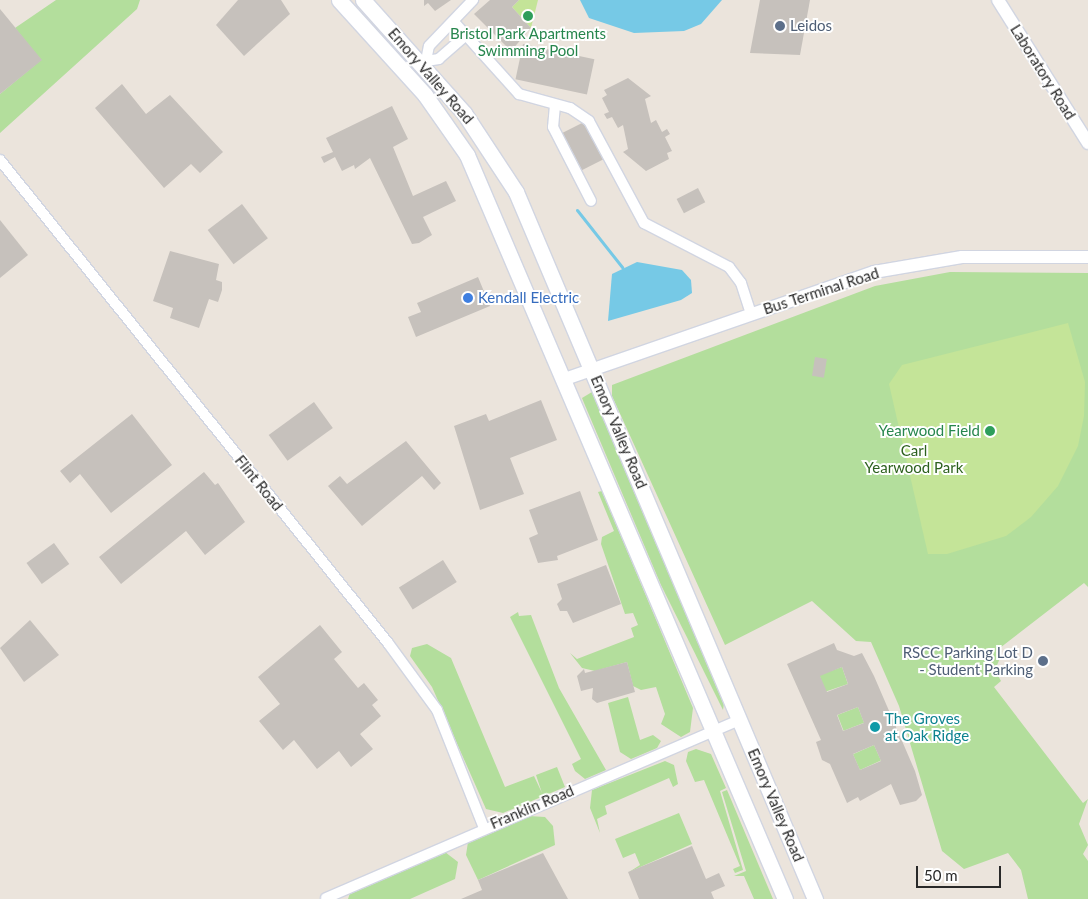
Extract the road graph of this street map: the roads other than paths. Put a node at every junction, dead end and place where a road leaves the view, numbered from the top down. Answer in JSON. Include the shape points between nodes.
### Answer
{"nodes":[{"id":1,"x":339,"y":0,"type":"edge"},
{"id":2,"x":363,"y":0,"type":"edge"},
{"id":3,"x":473,"y":0,"type":"edge"},
{"id":4,"x":998,"y":0,"type":"edge"},
{"id":5,"x":455,"y":23,"type":"junction"},
{"id":6,"x":466,"y":36,"type":"junction"},
{"id":7,"x":555,"y":104,"type":"junction"},
{"id":8,"x":1088,"y":143,"type":"edge"},
{"id":9,"x":0,"y":160,"type":"edge"},
{"id":10,"x":591,"y":201,"type":"dead end"},
{"id":11,"x":1088,"y":257,"type":"edge"},
{"id":12,"x":752,"y":313,"type":"junction"},
{"id":13,"x":592,"y":369,"type":"junction"},
{"id":14,"x":565,"y":379,"type":"junction"},
{"id":15,"x":740,"y":720,"type":"junction"},
{"id":16,"x":714,"y":731,"type":"junction"},
{"id":17,"x":484,"y":828,"type":"junction"},
{"id":18,"x":326,"y":898,"type":"edge"},
{"id":19,"x":785,"y":899,"type":"edge"},
{"id":20,"x":815,"y":899,"type":"edge"}],
"edges":[{"from":1,"to":14,"type":"main road","name":"Emory Valley Road","via":[[425,95],[468,155]]},
{"from":2,"to":13,"type":"main road","name":"Emory Valley Road","via":[[464,113],[500,164],[532,224]]},
{"from":3,"to":5,"type":"street"},
{"from":4,"to":8,"type":"street","name":"Laboratory Road"},
{"from":5,"to":6,"type":"street"},
{"from":5,"to":6,"type":"street","via":[[429,46],[426,61],[439,59]]},
{"from":6,"to":7,"type":"street","via":[[519,94]]},
{"from":7,"to":10,"type":"street","via":[[553,127]]},
{"from":7,"to":12,"type":"street","via":[[590,121],[644,223],[729,267],[742,282]]},
{"from":9,"to":17,"type":"street","name":"Flint Road","via":[[388,643],[437,710]]},
{"from":11,"to":12,"type":"street","name":"Bus Terminal Road","via":[[962,257],[930,262],[874,272]]},
{"from":12,"to":13,"type":"street","name":"Bus Terminal Road"},
{"from":13,"to":14,"type":"street","name":"Bus Terminal Road"},
{"from":13,"to":15,"type":"main road","name":"Emory Valley Road"},
{"from":14,"to":16,"type":"main road","name":"Emory Valley Road"},
{"from":15,"to":16,"type":"street","name":"Franklin Road"},
{"from":15,"to":20,"type":"main road","name":"Emory Valley Road"},
{"from":16,"to":17,"type":"street","name":"Franklin Road"},
{"from":16,"to":19,"type":"main road","name":"Emory Valley Road"},
{"from":17,"to":18,"type":"street","name":"Franklin Road"}]}
